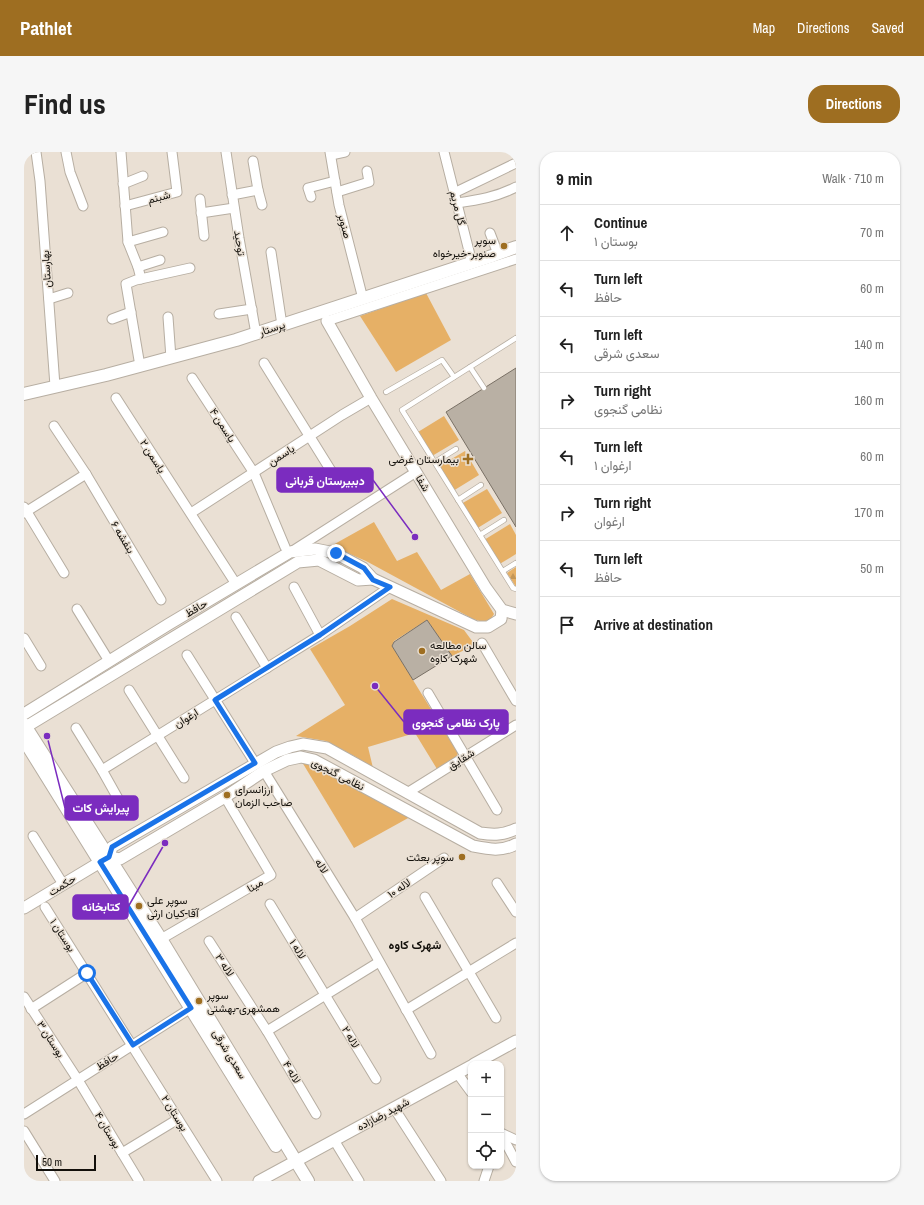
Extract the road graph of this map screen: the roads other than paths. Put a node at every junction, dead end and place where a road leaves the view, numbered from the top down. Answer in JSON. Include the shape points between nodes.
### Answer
{"nodes":[{"id":1,"x":36,"y":152,"type":"edge"},
{"id":2,"x":66,"y":152,"type":"edge"},
{"id":3,"x":121,"y":152,"type":"edge"},
{"id":4,"x":172,"y":152,"type":"edge"},
{"id":5,"x":226,"y":152,"type":"edge"},
{"id":6,"x":345,"y":152,"type":"edge"},
{"id":7,"x":330,"y":153,"type":"edge"},
{"id":8,"x":447,"y":153,"type":"edge"},
{"id":9,"x":253,"y":161,"type":"dead end"},
{"id":10,"x":516,"y":163,"type":"edge"},
{"id":11,"x":367,"y":171,"type":"dead end"},
{"id":12,"x":143,"y":176,"type":"dead end"},
{"id":13,"x":335,"y":181,"type":"junction"},
{"id":14,"x":123,"y":184,"type":"junction"},
{"id":15,"x":516,"y":187,"type":"edge"},
{"id":16,"x":258,"y":190,"type":"junction"},
{"id":17,"x":337,"y":192,"type":"junction"},
{"id":18,"x":454,"y":194,"type":"junction"},
{"id":19,"x":232,"y":195,"type":"junction"},
{"id":20,"x":311,"y":197,"type":"dead end"},
{"id":21,"x":200,"y":199,"type":"dead end"},
{"id":22,"x":457,"y":204,"type":"junction"},
{"id":23,"x":262,"y":205,"type":"dead end"},
{"id":24,"x":83,"y":206,"type":"dead end"},
{"id":25,"x":125,"y":206,"type":"junction"},
{"id":26,"x":234,"y":208,"type":"junction"},
{"id":27,"x":202,"y":214,"type":"junction"},
{"id":28,"x":163,"y":232,"type":"dead end"},
{"id":29,"x":490,"y":233,"type":"dead end"},
{"id":30,"x":204,"y":236,"type":"dead end"},
{"id":31,"x":128,"y":242,"type":"junction"},
{"id":32,"x":516,"y":247,"type":"edge"},
{"id":33,"x":271,"y":252,"type":"dead end"},
{"id":34,"x":498,"y":254,"type":"junction"},
{"id":35,"x":516,"y":259,"type":"edge"},
{"id":36,"x":160,"y":260,"type":"dead end"},
{"id":37,"x":472,"y":263,"type":"junction"},
{"id":38,"x":138,"y":266,"type":"junction"},
{"id":39,"x":190,"y":268,"type":"dead end"},
{"id":40,"x":141,"y":279,"type":"junction"},
{"id":41,"x":68,"y":293,"type":"dead end"},
{"id":42,"x":49,"y":299,"type":"junction"},
{"id":43,"x":363,"y":299,"type":"junction"},
{"id":44,"x":252,"y":310,"type":"junction"},
{"id":45,"x":131,"y":312,"type":"junction"},
{"id":46,"x":219,"y":314,"type":"dead end"},
{"id":47,"x":168,"y":317,"type":"dead end"},
{"id":48,"x":112,"y":319,"type":"dead end"},
{"id":49,"x":327,"y":321,"type":"joint"},
{"id":50,"x":282,"y":325,"type":"junction"},
{"id":51,"x":256,"y":334,"type":"junction"},
{"id":52,"x":514,"y":339,"type":"edge"},
{"id":53,"x":516,"y":346,"type":"edge"},
{"id":54,"x":171,"y":358,"type":"junction"},
{"id":55,"x":264,"y":363,"type":"dead end"},
{"id":56,"x":140,"y":366,"type":"junction"},
{"id":57,"x":470,"y":367,"type":"junction"},
{"id":58,"x":454,"y":377,"type":"junction"},
{"id":59,"x":192,"y":378,"type":"dead end"},
{"id":60,"x":55,"y":386,"type":"junction"},
{"id":61,"x":484,"y":388,"type":"dead end"},
{"id":62,"x":386,"y":392,"type":"dead end"},
{"id":63,"x":24,"y":394,"type":"edge"},
{"id":64,"x":116,"y":398,"type":"dead end"},
{"id":65,"x":371,"y":398,"type":"junction"},
{"id":66,"x":54,"y":426,"type":"dead end"},
{"id":67,"x":309,"y":437,"type":"junction"},
{"id":68,"x":456,"y":449,"type":"dead end"},
{"id":69,"x":435,"y":462,"type":"junction"},
{"id":70,"x":416,"y":472,"type":"junction"},
{"id":71,"x":254,"y":473,"type":"junction"},
{"id":72,"x":86,"y":474,"type":"junction"},
{"id":73,"x":338,"y":482,"type":"dead end"},
{"id":74,"x":480,"y":485,"type":"dead end"},
{"id":75,"x":458,"y":500,"type":"junction"},
{"id":76,"x":25,"y":510,"type":"edge"},
{"id":77,"x":191,"y":513,"type":"junction"},
{"id":78,"x":504,"y":520,"type":"dead end"},
{"id":79,"x":480,"y":535,"type":"junction"},
{"id":80,"x":287,"y":550,"type":"junction"},
{"id":81,"x":516,"y":563,"type":"edge"},
{"id":82,"x":503,"y":571,"type":"junction"},
{"id":83,"x":64,"y":573,"type":"dead end"},
{"id":84,"x":373,"y":580,"type":"junction"},
{"id":85,"x":236,"y":584,"type":"junction"},
{"id":86,"x":294,"y":587,"type":"dead end"},
{"id":87,"x":390,"y":587,"type":"junction"},
{"id":88,"x":516,"y":589,"type":"edge"},
{"id":89,"x":244,"y":594,"type":"junction"},
{"id":90,"x":161,"y":600,"type":"dead end"},
{"id":91,"x":77,"y":609,"type":"dead end"},
{"id":92,"x":502,"y":610,"type":"junction"},
{"id":93,"x":516,"y":614,"type":"edge"},
{"id":94,"x":236,"y":617,"type":"dead end"},
{"id":95,"x":320,"y":635,"type":"junction"},
{"id":96,"x":24,"y":638,"type":"edge"},
{"id":97,"x":482,"y":643,"type":"dead end"},
{"id":98,"x":187,"y":655,"type":"dead end"},
{"id":99,"x":109,"y":661,"type":"junction"},
{"id":100,"x":42,"y":666,"type":"dead end"},
{"id":101,"x":267,"y":668,"type":"junction"},
{"id":102,"x":129,"y":690,"type":"dead end"},
{"id":103,"x":428,"y":693,"type":"dead end"},
{"id":104,"x":215,"y":700,"type":"junction"},
{"id":105,"x":516,"y":701,"type":"edge"},
{"id":106,"x":24,"y":714,"type":"edge"},
{"id":107,"x":516,"y":725,"type":"edge"},
{"id":108,"x":25,"y":726,"type":"edge"},
{"id":109,"x":76,"y":728,"type":"dead end"},
{"id":110,"x":157,"y":735,"type":"junction"},
{"id":111,"x":24,"y":740,"type":"edge"},
{"id":112,"x":466,"y":756,"type":"junction"},
{"id":113,"x":255,"y":763,"type":"junction"},
{"id":114,"x":102,"y":770,"type":"junction"},
{"id":115,"x":264,"y":772,"type":"junction"},
{"id":116,"x":184,"y":778,"type":"dead end"},
{"id":117,"x":407,"y":793,"type":"junction"},
{"id":118,"x":225,"y":797,"type":"junction"},
{"id":119,"x":400,"y":807,"type":"junction"},
{"id":120,"x":497,"y":810,"type":"dead end"},
{"id":121,"x":125,"y":811,"type":"dead end"},
{"id":122,"x":516,"y":829,"type":"edge"},
{"id":123,"x":33,"y":836,"type":"dead end"},
{"id":124,"x":516,"y":844,"type":"edge"},
{"id":125,"x":444,"y":858,"type":"dead end"},
{"id":126,"x":104,"y":859,"type":"junction"},
{"id":127,"x":497,"y":883,"type":"dead end"},
{"id":128,"x":63,"y":884,"type":"junction"},
{"id":129,"x":425,"y":897,"type":"dead end"},
{"id":130,"x":270,"y":904,"type":"dead end"},
{"id":131,"x":45,"y":907,"type":"dead end"},
{"id":132,"x":24,"y":908,"type":"edge"},
{"id":133,"x":516,"y":912,"type":"edge"},
{"id":134,"x":355,"y":918,"type":"junction"},
{"id":135,"x":161,"y":939,"type":"junction"},
{"id":136,"x":209,"y":941,"type":"dead end"},
{"id":137,"x":516,"y":943,"type":"edge"},
{"id":138,"x":379,"y":962,"type":"junction"},
{"id":139,"x":470,"y":971,"type":"junction"},
{"id":140,"x":87,"y":973,"type":"junction"},
{"id":141,"x":326,"y":995,"type":"junction"},
{"id":142,"x":24,"y":997,"type":"edge"},
{"id":143,"x":191,"y":1008,"type":"junction"},
{"id":144,"x":31,"y":1009,"type":"junction"},
{"id":145,"x":406,"y":1010,"type":"junction"},
{"id":146,"x":496,"y":1018,"type":"dead end"},
{"id":147,"x":267,"y":1031,"type":"junction"},
{"id":148,"x":516,"y":1041,"type":"edge"},
{"id":149,"x":133,"y":1045,"type":"junction"},
{"id":150,"x":431,"y":1054,"type":"dead end"},
{"id":151,"x":479,"y":1061,"type":"edge"},
{"id":152,"x":468,"y":1068,"type":"edge"},
{"id":153,"x":457,"y":1073,"type":"junction"},
{"id":154,"x":376,"y":1079,"type":"dead end"},
{"id":155,"x":78,"y":1080,"type":"junction"},
{"id":156,"x":468,"y":1088,"type":"edge"},
{"id":157,"x":394,"y":1108,"type":"junction"},
{"id":158,"x":24,"y":1114,"type":"edge"},
{"id":159,"x":316,"y":1114,"type":"dead end"},
{"id":160,"x":178,"y":1119,"type":"junction"},
{"id":161,"x":24,"y":1131,"type":"edge"},
{"id":162,"x":504,"y":1134,"type":"edge"},
{"id":163,"x":504,"y":1139,"type":"edge"},
{"id":164,"x":334,"y":1140,"type":"junction"},
{"id":165,"x":516,"y":1140,"type":"edge"},
{"id":166,"x":122,"y":1153,"type":"junction"},
{"id":167,"x":516,"y":1162,"type":"edge"},
{"id":168,"x":292,"y":1163,"type":"junction"},
{"id":169,"x":488,"y":1169,"type":"edge"},
{"id":170,"x":53,"y":1178,"type":"edge"},
{"id":171,"x":44,"y":1181,"type":"edge"},
{"id":172,"x":139,"y":1181,"type":"edge"},
{"id":173,"x":217,"y":1181,"type":"edge"},
{"id":174,"x":259,"y":1181,"type":"edge"},
{"id":175,"x":298,"y":1181,"type":"edge"},
{"id":176,"x":308,"y":1181,"type":"edge"},
{"id":177,"x":359,"y":1181,"type":"edge"},
{"id":178,"x":441,"y":1181,"type":"edge"},
{"id":179,"x":484,"y":1181,"type":"edge"}],
"edges":[{"from":1,"to":42,"type":"street","name":"بهارستان"},
{"from":2,"to":24,"type":"street","via":[[70,172]]},
{"from":3,"to":14,"type":"street"},
{"from":4,"to":25,"type":"street","name":"شبنم","via":[[177,192]]},
{"from":5,"to":19,"type":"street","name":"توحید"},
{"from":6,"to":7,"type":"street"},
{"from":7,"to":13,"type":"street","name":"صنوبر"},
{"from":8,"to":18,"type":"street","name":"گل مریم"},
{"from":9,"to":16,"type":"street"},
{"from":10,"to":18,"type":"street"},
{"from":11,"to":17,"type":"street","via":[[369,182]]},
{"from":12,"to":14,"type":"street"},
{"from":13,"to":17,"type":"street","name":"صنوبر"},
{"from":13,"to":20,"type":"street","via":[[308,188]]},
{"from":14,"to":25,"type":"street"},
{"from":15,"to":22,"type":"street","via":[[486,198]]},
{"from":16,"to":19,"type":"street"},
{"from":16,"to":23,"type":"street"},
{"from":17,"to":43,"type":"street","name":"صنوبر"},
{"from":18,"to":22,"type":"street","name":"گل مریم"},
{"from":19,"to":26,"type":"street","name":"توحید"},
{"from":21,"to":27,"type":"street"},
{"from":22,"to":37,"type":"street","name":"گل مریم"},
{"from":25,"to":31,"type":"street"},
{"from":26,"to":27,"type":"street"},
{"from":26,"to":44,"type":"street","name":"توحید"},
{"from":27,"to":30,"type":"street"},
{"from":28,"to":31,"type":"street"},
{"from":29,"to":34,"type":"street"},
{"from":31,"to":38,"type":"street"},
{"from":32,"to":34,"type":"main road","name":"پرستار"},
{"from":33,"to":50,"type":"street"},
{"from":34,"to":37,"type":"main road","name":"پرستار"},
{"from":35,"to":49,"type":"street"},
{"from":36,"to":38,"type":"street"},
{"from":37,"to":43,"type":"main road","name":"پرستار"},
{"from":38,"to":40,"type":"street"},
{"from":39,"to":40,"type":"street"},
{"from":40,"to":45,"type":"street","via":[[126,284]]},
{"from":41,"to":42,"type":"street"},
{"from":42,"to":60,"type":"street","name":"بهارستان"},
{"from":43,"to":50,"type":"main road","name":"پرستار"},
{"from":44,"to":46,"type":"street"},
{"from":44,"to":51,"type":"street","name":"توحید"},
{"from":45,"to":48,"type":"street"},
{"from":45,"to":56,"type":"street"},
{"from":47,"to":54,"type":"street"},
{"from":49,"to":65,"type":"street","name":"شفا"},
{"from":50,"to":51,"type":"main road","name":"پرستار"},
{"from":51,"to":54,"type":"main road","name":"پرستار"},
{"from":52,"to":53,"type":"lane"},
{"from":52,"to":57,"type":"lane"},
{"from":54,"to":56,"type":"main road","name":"پرستار"},
{"from":55,"to":67,"type":"street"},
{"from":56,"to":60,"type":"main road","name":"پرستار"},
{"from":57,"to":58,"type":"lane"},
{"from":57,"to":61,"type":"lane"},
{"from":58,"to":62,"type":"lane","via":[[442,360]]},
{"from":58,"to":69,"type":"lane","via":[[402,410]]},
{"from":59,"to":71,"type":"street","name":"یاسمن ۴"},
{"from":60,"to":63,"type":"main road","name":"پرستار"},
{"from":64,"to":77,"type":"street","name":"یاسمن ۲"},
{"from":65,"to":67,"type":"street","name":"یاسمن"},
{"from":65,"to":70,"type":"street","name":"شفا"},
{"from":66,"to":72,"type":"street","name":"بنفشه ۶"},
{"from":67,"to":71,"type":"street","name":"یاسمن"},
{"from":67,"to":73,"type":"street"},
{"from":68,"to":69,"type":"lane"},
{"from":69,"to":75,"type":"lane"},
{"from":70,"to":80,"type":"street"},
{"from":70,"to":92,"type":"street","name":"شفا"},
{"from":71,"to":77,"type":"street","name":"یاسمن"},
{"from":71,"to":80,"type":"street","name":"یاسمن ۴"},
{"from":72,"to":76,"type":"street"},
{"from":72,"to":90,"type":"street","name":"بنفشه ۶"},
{"from":74,"to":75,"type":"lane"},
{"from":75,"to":79,"type":"lane"},
{"from":76,"to":83,"type":"street"},
{"from":77,"to":85,"type":"street","name":"یاسمن ۲"},
{"from":78,"to":79,"type":"lane"},
{"from":79,"to":82,"type":"lane"},
{"from":80,"to":84,"type":"street","name":"حافظ","via":[[315,549],[336,553],[364,568]]},
{"from":80,"to":85,"type":"street","name":"حافظ"},
{"from":81,"to":82,"type":"lane"},
{"from":82,"to":88,"type":"lane"},
{"from":84,"to":87,"type":"street","name":"حافظ"},
{"from":84,"to":89,"type":"street","name":"حافظ","via":[[358,580],[319,560],[298,562]]},
{"from":85,"to":89,"type":"street"},
{"from":85,"to":99,"type":"street","name":"حافظ"},
{"from":86,"to":95,"type":"street"},
{"from":87,"to":92,"type":"street","name":"حافظ","via":[[476,627],[488,627],[501,619]]},
{"from":87,"to":95,"type":"street","name":"ارغوان"},
{"from":89,"to":108,"type":"street","name":"حافظ"},
{"from":91,"to":99,"type":"street"},
{"from":92,"to":93,"type":"street"},
{"from":94,"to":101,"type":"street"},
{"from":95,"to":101,"type":"street","name":"ارغوان"},
{"from":96,"to":100,"type":"street"},
{"from":97,"to":105,"type":"street"},
{"from":98,"to":104,"type":"street"},
{"from":99,"to":106,"type":"street","name":"حافظ"},
{"from":101,"to":104,"type":"street","name":"ارغوان"},
{"from":102,"to":110,"type":"street"},
{"from":103,"to":112,"type":"street"},
{"from":104,"to":110,"type":"street","name":"ارغوان"},
{"from":104,"to":113,"type":"street"},
{"from":107,"to":112,"type":"street","name":"شقایق"},
{"from":108,"to":126,"type":"main road","name":"سعدی شرقی"},
{"from":109,"to":114,"type":"street"},
{"from":110,"to":114,"type":"street","name":"ارغوان"},
{"from":110,"to":116,"type":"street"},
{"from":111,"to":126,"type":"main road","name":"سعدی شرقی"},
{"from":112,"to":117,"type":"street","name":"شقایق"},
{"from":112,"to":120,"type":"street"},
{"from":113,"to":117,"type":"street","name":"نظامی گنجوی","via":[[290,747],[316,745],[339,754]]},
{"from":113,"to":126,"type":"street","name":"نظامی گنجوی","via":[[112,847]]},
{"from":114,"to":121,"type":"street"},
{"from":115,"to":118,"type":"street","name":"نظامی گنجوی"},
{"from":115,"to":119,"type":"street","name":"نظامی گنجوی","via":[[287,760],[314,760]]},
{"from":115,"to":134,"type":"street","name":"لاله"},
{"from":117,"to":119,"type":"street"},
{"from":117,"to":122,"type":"street","name":"نظامی گنجوی","via":[[480,833],[505,834]]},
{"from":118,"to":126,"type":"street","name":"نظامی گنجوی","via":[[120,859]]},
{"from":118,"to":135,"type":"street","name":"مینا","via":[[271,875]]},
{"from":119,"to":124,"type":"street","name":"نظامی گنجوی","via":[[473,846],[490,850],[509,848]]},
{"from":123,"to":128,"type":"street"},
{"from":125,"to":134,"type":"street","name":"لاله ۱۰"},
{"from":126,"to":128,"type":"street","name":"حکمت"},
{"from":126,"to":135,"type":"main road","name":"سعدی شرقی"},
{"from":126,"to":143,"type":"main road","name":"سعدی شرقی"},
{"from":127,"to":133,"type":"street"},
{"from":128,"to":132,"type":"street","name":"حکمت"},
{"from":129,"to":139,"type":"street"},
{"from":130,"to":141,"type":"street","name":"لاله ۱"},
{"from":131,"to":140,"type":"street","name":"بوستان ۱"},
{"from":134,"to":138,"type":"street","name":"لاله"},
{"from":135,"to":168,"type":"main road","name":"سعدی شرقی"},
{"from":136,"to":147,"type":"street","name":"لاله ۳"},
{"from":137,"to":139,"type":"street"},
{"from":138,"to":141,"type":"street"},
{"from":138,"to":145,"type":"street","name":"لاله"},
{"from":139,"to":145,"type":"street"},
{"from":139,"to":146,"type":"street"},
{"from":140,"to":144,"type":"street"},
{"from":140,"to":149,"type":"street","name":"بوستان ۱"},
{"from":141,"to":147,"type":"street"},
{"from":141,"to":154,"type":"street","name":"لاله ۲"},
{"from":142,"to":144,"type":"street","name":"بوستان ۳"},
{"from":143,"to":149,"type":"street","name":"حافظ"},
{"from":143,"to":168,"type":"main road","name":"سعدی شرقی"},
{"from":144,"to":155,"type":"street","name":"بوستان ۳"},
{"from":145,"to":150,"type":"street","name":"لاله"},
{"from":147,"to":159,"type":"street","name":"لاله ۴"},
{"from":148,"to":151,"type":"street"},
{"from":149,"to":155,"type":"street","name":"حافظ"},
{"from":149,"to":160,"type":"street","name":"بوستان ۲"},
{"from":152,"to":153,"type":"street","name":"شهید رضازاده"},
{"from":153,"to":156,"type":"street"},
{"from":153,"to":157,"type":"street","name":"شهید رضازاده"},
{"from":155,"to":158,"type":"street","name":"حافظ"},
{"from":155,"to":166,"type":"street","name":"بوستان ۴"},
{"from":157,"to":164,"type":"street","name":"شهید رضازاده"},
{"from":157,"to":178,"type":"street"},
{"from":160,"to":166,"type":"street"},
{"from":160,"to":173,"type":"street","name":"بوستان ۲"},
{"from":161,"to":170,"type":"street"},
{"from":162,"to":165,"type":"street"},
{"from":163,"to":167,"type":"street"},
{"from":164,"to":168,"type":"street","name":"شهید رضازاده"},
{"from":164,"to":177,"type":"street"},
{"from":166,"to":172,"type":"street","name":"بوستان ۴"},
{"from":168,"to":174,"type":"street","name":"شهید رضازاده"},
{"from":168,"to":175,"type":"main road","name":"سعدی شرقی"},
{"from":168,"to":176,"type":"main road","name":"سعدی شرقی"},
{"from":169,"to":179,"type":"street"},
{"from":170,"to":171,"type":"street"}]}
